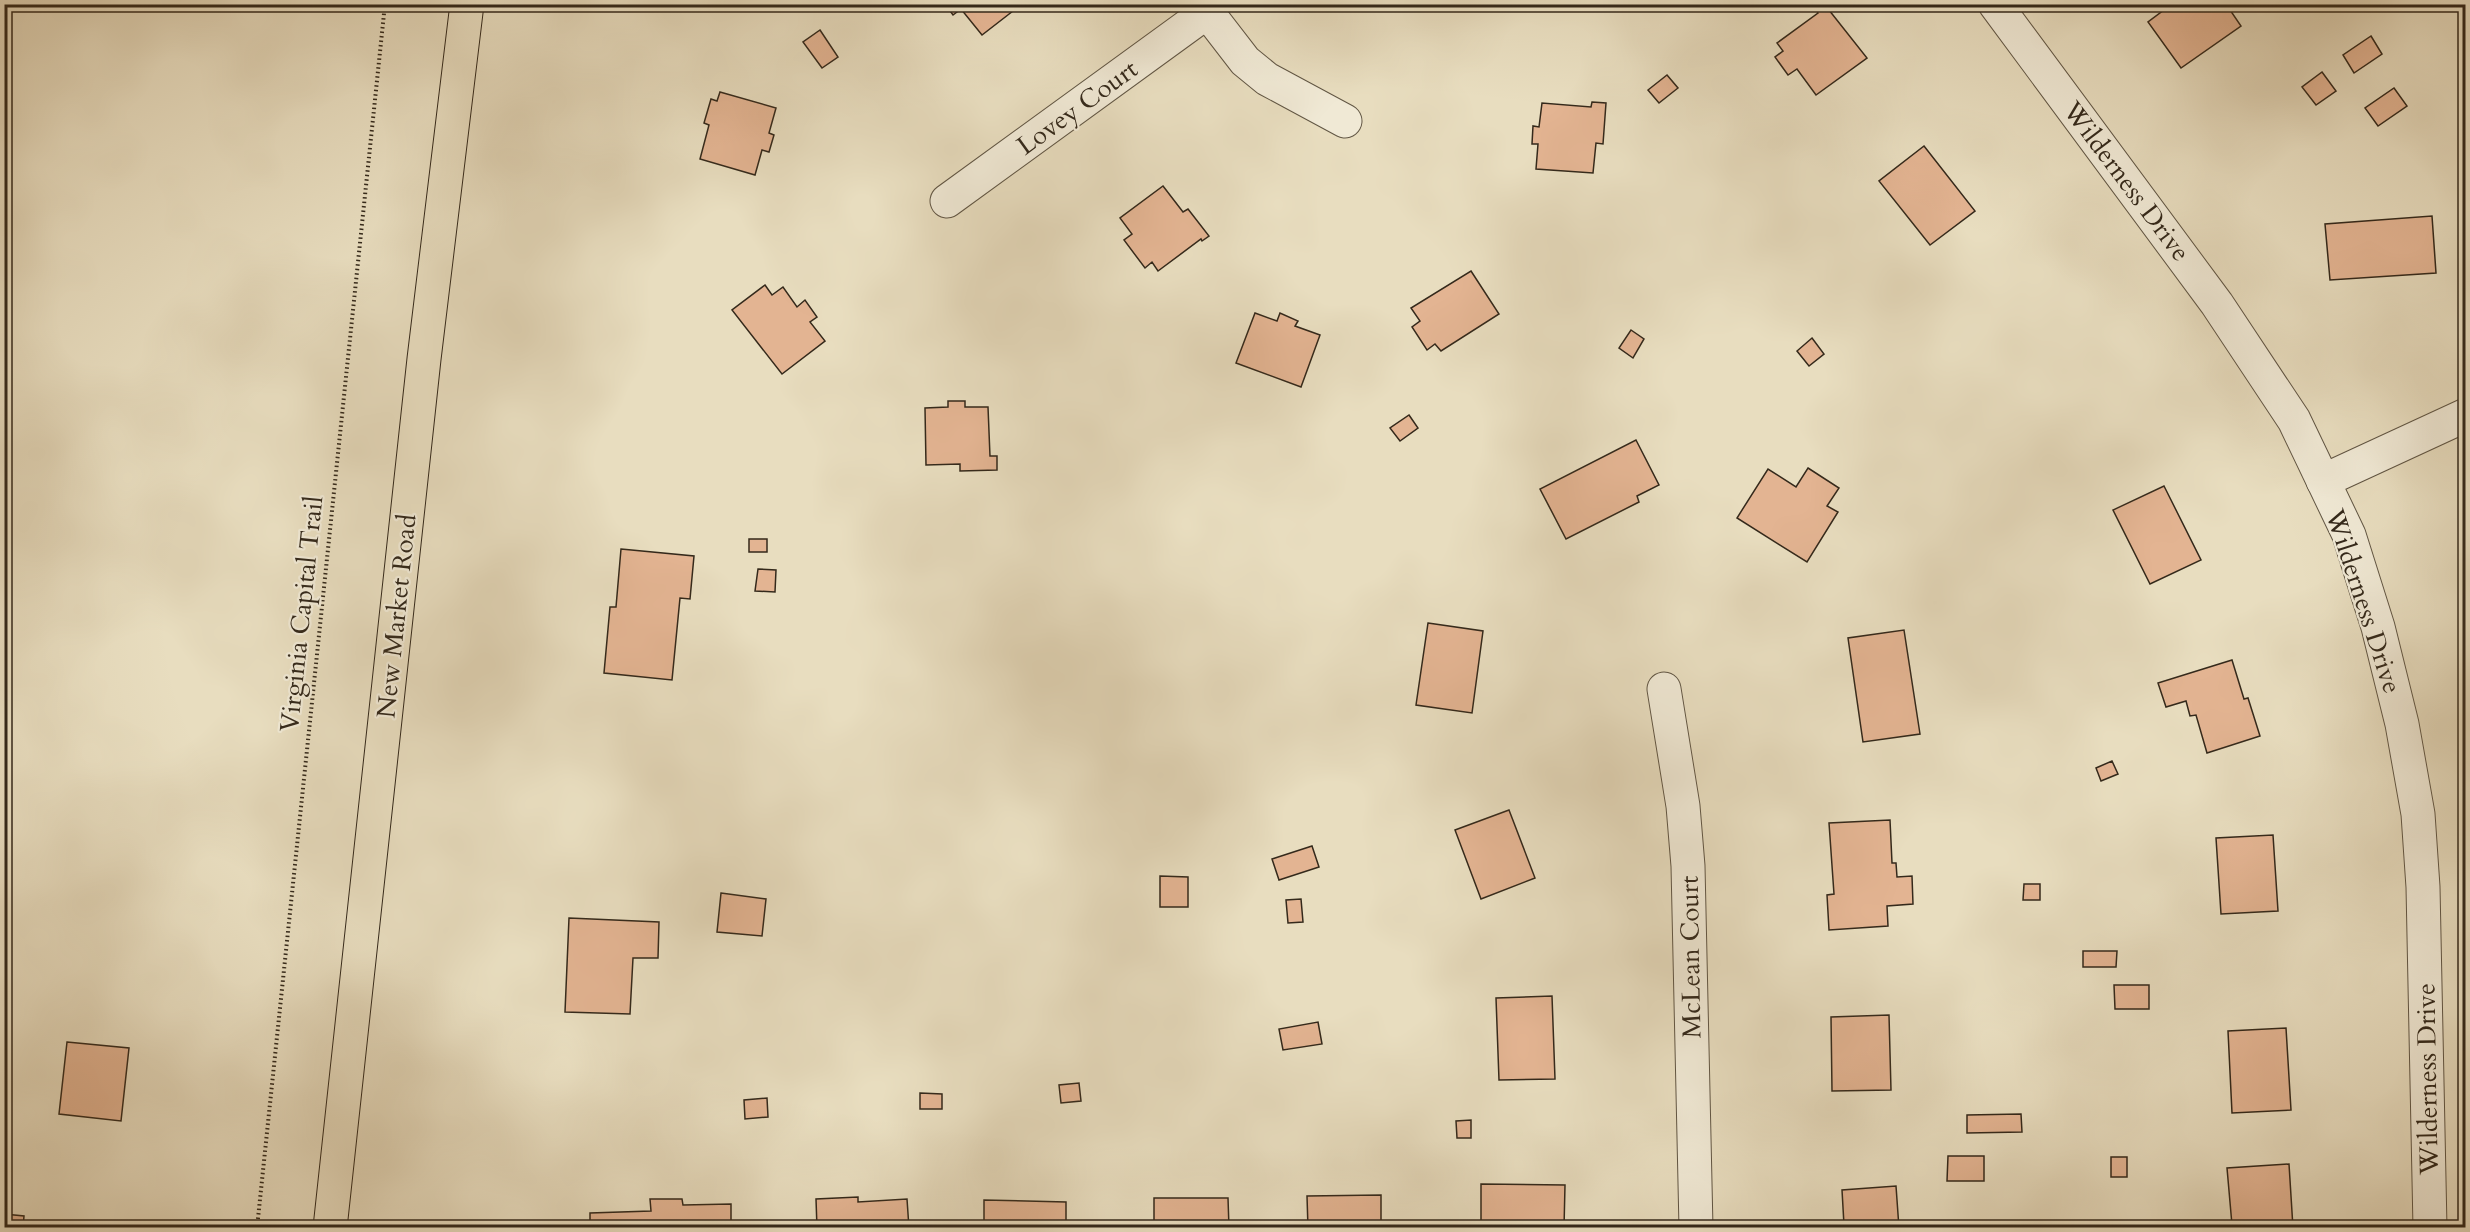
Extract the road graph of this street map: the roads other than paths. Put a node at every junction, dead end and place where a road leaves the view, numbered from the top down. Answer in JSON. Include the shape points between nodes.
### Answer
{"nodes":[{"id":1,"x":467,"y":4,"type":"edge"},
{"id":2,"x":1995,"y":4,"type":"edge"},
{"id":3,"x":1204,"y":8,"type":"edge"},
{"id":4,"x":1345,"y":121,"type":"dead end"},
{"id":5,"x":947,"y":201,"type":"dead end"},
{"id":6,"x":2466,"y":415,"type":"edge"},
{"id":7,"x":2323,"y":481,"type":"junction"},
{"id":8,"x":1664,"y":689,"type":"dead end"},
{"id":9,"x":330,"y":1227,"type":"edge"},
{"id":10,"x":1696,"y":1227,"type":"edge"},
{"id":11,"x":2430,"y":1227,"type":"edge"}],
"edges":[{"from":1,"to":9,"type":"main road","name":"New Market Road","via":[[424,359]]},
{"from":2,"to":7,"type":"street","name":"Wilderness Drive","via":[[2217,304],[2294,420]]},
{"from":3,"to":4,"type":"street","via":[[1245,61],[1267,79]]},
{"from":3,"to":5,"type":"street","name":"Lovey Court"},
{"from":6,"to":7,"type":"street"},
{"from":7,"to":11,"type":"street","name":"Wilderness Drive","via":[[2349,534],[2378,627],[2402,724],[2418,814]]},
{"from":8,"to":10,"type":"street","name":"McLean Court","via":[[1683,806],[1688,866]]}]}
